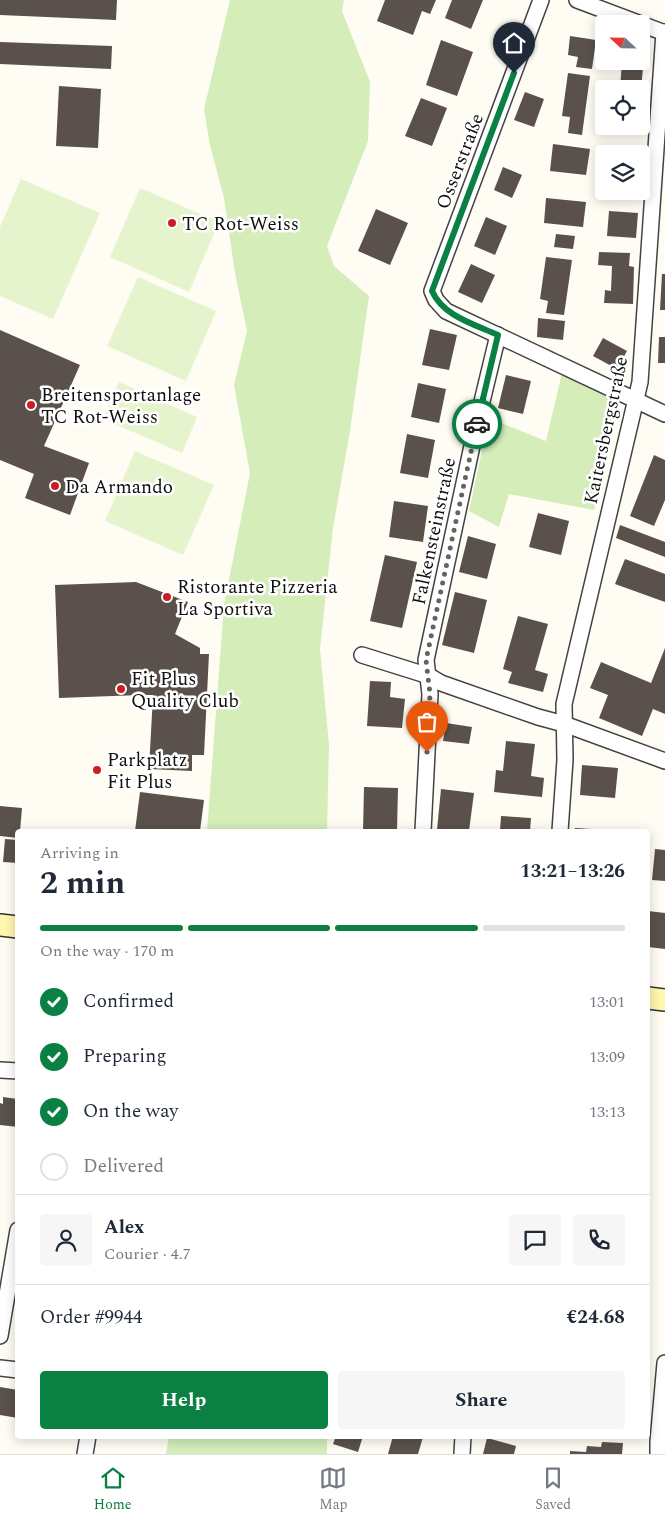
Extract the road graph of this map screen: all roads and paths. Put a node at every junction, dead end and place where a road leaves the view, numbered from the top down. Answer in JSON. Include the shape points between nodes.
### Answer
{"nodes":[{"id":1,"x":541,"y":0,"type":"edge"},
{"id":2,"x":577,"y":0,"type":"edge"},
{"id":3,"x":664,"y":32,"type":"edge"},
{"id":4,"x":498,"y":335,"type":"junction"},
{"id":5,"x":635,"y":399,"type":"junction"},
{"id":6,"x":665,"y":414,"type":"edge"},
{"id":7,"x":362,"y":655,"type":"dead end"},
{"id":8,"x":429,"y":676,"type":"junction"},
{"id":9,"x":564,"y":724,"type":"junction"},
{"id":10,"x":665,"y":761,"type":"edge"},
{"id":11,"x":423,"y":829,"type":"edge"},
{"id":12,"x":560,"y":829,"type":"edge"},
{"id":13,"x":0,"y":925,"type":"edge"},
{"id":14,"x":15,"y":927,"type":"edge"},
{"id":15,"x":650,"y":998,"type":"edge"},
{"id":16,"x":665,"y":1000,"type":"edge"},
{"id":17,"x":0,"y":1070,"type":"edge"},
{"id":18,"x":15,"y":1071,"type":"edge"},
{"id":19,"x":15,"y":1248,"type":"edge"},
{"id":20,"x":0,"y":1336,"type":"edge"},
{"id":21,"x":665,"y":1363,"type":"edge"},
{"id":22,"x":0,"y":1368,"type":"edge"},
{"id":23,"x":15,"y":1370,"type":"edge"},
{"id":24,"x":88,"y":1439,"type":"edge"},
{"id":25,"x":463,"y":1439,"type":"edge"},
{"id":26,"x":85,"y":1454,"type":"edge"},
{"id":27,"x":462,"y":1454,"type":"edge"},
{"id":28,"x":658,"y":1454,"type":"edge"}],
"edges":[{"from":1,"to":4,"type":"street","name":"Osserstraße","via":[[432,291],[446,311]]},
{"from":2,"to":3,"type":"street"},
{"from":3,"to":5,"type":"street","name":"Kaitersbergstraße","via":[[640,382]]},
{"from":4,"to":5,"type":"street"},
{"from":4,"to":8,"type":"street","name":"Falkensteinstraße","via":[[426,660]]},
{"from":5,"to":6,"type":"street"},
{"from":5,"to":9,"type":"street","name":"Kaitersbergstraße","via":[[564,704]]},
{"from":7,"to":8,"type":"street"},
{"from":8,"to":9,"type":"street"},
{"from":8,"to":11,"type":"street"},
{"from":9,"to":10,"type":"street"},
{"from":9,"to":12,"type":"street","name":"Kaitersbergstraße"},
{"from":13,"to":14,"type":"main road"},
{"from":15,"to":16,"type":"main road"},
{"from":17,"to":18,"type":"street"},
{"from":19,"to":20,"type":"street"},
{"from":21,"to":28,"type":"street"},
{"from":22,"to":23,"type":"street"},
{"from":24,"to":26,"type":"street"},
{"from":25,"to":27,"type":"street"}]}
